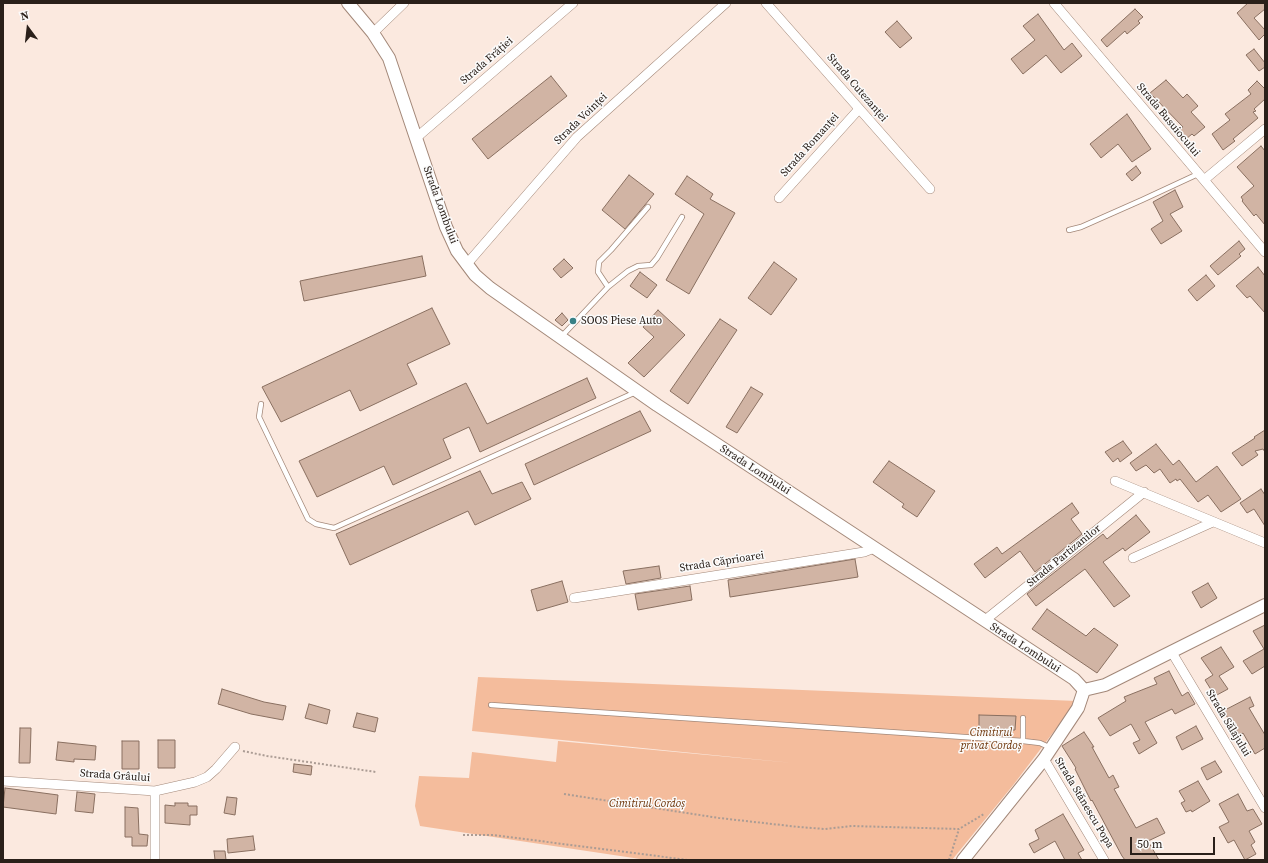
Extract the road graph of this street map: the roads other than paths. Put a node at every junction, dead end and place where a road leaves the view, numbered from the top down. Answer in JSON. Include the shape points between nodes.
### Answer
{"nodes":[{"id":1,"x":348,"y":3,"type":"edge"},
{"id":2,"x":404,"y":3,"type":"edge"},
{"id":3,"x":573,"y":3,"type":"edge"},
{"id":4,"x":726,"y":3,"type":"edge"},
{"id":5,"x":766,"y":3,"type":"edge"},
{"id":6,"x":1054,"y":3,"type":"edge"},
{"id":7,"x":373,"y":33,"type":"junction"},
{"id":8,"x":859,"y":109,"type":"junction"},
{"id":9,"x":1265,"y":129,"type":"edge"},
{"id":10,"x":416,"y":138,"type":"junction"},
{"id":11,"x":1201,"y":177,"type":"junction"},
{"id":12,"x":930,"y":189,"type":"dead end"},
{"id":13,"x":779,"y":198,"type":"dead end"},
{"id":14,"x":648,"y":207,"type":"dead end"},
{"id":15,"x":682,"y":217,"type":"dead end"},
{"id":16,"x":1069,"y":230,"type":"dead end"},
{"id":17,"x":1265,"y":252,"type":"edge"},
{"id":18,"x":466,"y":265,"type":"junction"},
{"id":19,"x":608,"y":286,"type":"junction"},
{"id":20,"x":561,"y":337,"type":"junction"},
{"id":21,"x":637,"y":392,"type":"junction"},
{"id":22,"x":261,"y":404,"type":"dead end"},
{"id":23,"x":1115,"y":481,"type":"dead end"},
{"id":24,"x":1144,"y":492,"type":"junction"},
{"id":25,"x":1213,"y":522,"type":"junction"},
{"id":26,"x":1265,"y":543,"type":"edge"},
{"id":27,"x":874,"y":548,"type":"junction"},
{"id":28,"x":1133,"y":558,"type":"dead end"},
{"id":29,"x":574,"y":598,"type":"dead end"},
{"id":30,"x":1265,"y":606,"type":"edge"},
{"id":31,"x":984,"y":621,"type":"junction"},
{"id":32,"x":1171,"y":651,"type":"junction"},
{"id":33,"x":1084,"y":690,"type":"junction"},
{"id":34,"x":491,"y":705,"type":"dead end"},
{"id":35,"x":1023,"y":718,"type":"dead end"},
{"id":36,"x":1023,"y":741,"type":"junction"},
{"id":37,"x":235,"y":747,"type":"road end"},
{"id":38,"x":1052,"y":748,"type":"junction"},
{"id":39,"x":1044,"y":759,"type":"junction"},
{"id":40,"x":3,"y":781,"type":"edge"},
{"id":41,"x":155,"y":791,"type":"junction"},
{"id":42,"x":1265,"y":808,"type":"edge"},
{"id":43,"x":155,"y":860,"type":"edge"},
{"id":44,"x":963,"y":860,"type":"edge"},
{"id":45,"x":1104,"y":860,"type":"edge"}],
"edges":[{"from":1,"to":7,"type":"street","name":"Strada Lombului"},
{"from":2,"to":7,"type":"street"},
{"from":3,"to":10,"type":"street","name":"Strada Frăției"},
{"from":4,"to":18,"type":"street","name":"Strada Voinței","via":[[577,137]]},
{"from":5,"to":8,"type":"street","name":"Strada Cutezanței"},
{"from":6,"to":11,"type":"street","name":"Strada Busuiocului"},
{"from":7,"to":10,"type":"street","name":"Strada Lombului","via":[[389,58]]},
{"from":8,"to":12,"type":"street","name":"Strada Cutezanței"},
{"from":8,"to":13,"type":"street","name":"Strada Romanței"},
{"from":9,"to":11,"type":"street"},
{"from":10,"to":18,"type":"street","name":"Strada Lombului","via":[[446,228]]},
{"from":11,"to":16,"type":"lane"},
{"from":11,"to":17,"type":"street","name":"Strada Busuiocului"},
{"from":14,"to":19,"type":"lane","via":[[599,262],[598,272]]},
{"from":15,"to":19,"type":"lane","via":[[651,265],[638,266]]},
{"from":18,"to":20,"type":"street","name":"Strada Lombului","via":[[490,288]]},
{"from":19,"to":20,"type":"lane"},
{"from":20,"to":21,"type":"street","name":"Strada Lombului"},
{"from":21,"to":22,"type":"lane","via":[[334,528],[308,520],[259,417]]},
{"from":21,"to":27,"type":"street","name":"Strada Lombului"},
{"from":23,"to":24,"type":"street"},
{"from":24,"to":25,"type":"street"},
{"from":24,"to":31,"type":"street","name":"Strada Partizanilor"},
{"from":25,"to":26,"type":"street"},
{"from":25,"to":28,"type":"street"},
{"from":27,"to":29,"type":"street","name":"Strada Căprioarei","via":[[857,554]]},
{"from":27,"to":31,"type":"street","name":"Strada Lombului"},
{"from":30,"to":32,"type":"street"},
{"from":31,"to":33,"type":"street","name":"Strada Lombului","via":[[1074,679]]},
{"from":32,"to":33,"type":"street","via":[[1105,685]]},
{"from":32,"to":42,"type":"street","name":"Strada Sălajului"},
{"from":33,"to":38,"type":"street","via":[[1078,708]]},
{"from":34,"to":36,"type":"lane"},
{"from":35,"to":36,"type":"lane"},
{"from":36,"to":38,"type":"lane","via":[[1040,743]]},
{"from":37,"to":41,"type":"street","name":"Strada Grâului","via":[[207,777]]},
{"from":38,"to":39,"type":"street"},
{"from":39,"to":44,"type":"street"},
{"from":39,"to":45,"type":"street","name":"Strada Stănescu Popa"},
{"from":40,"to":41,"type":"street","name":"Strada Grâului"},
{"from":41,"to":43,"type":"street"}]}
